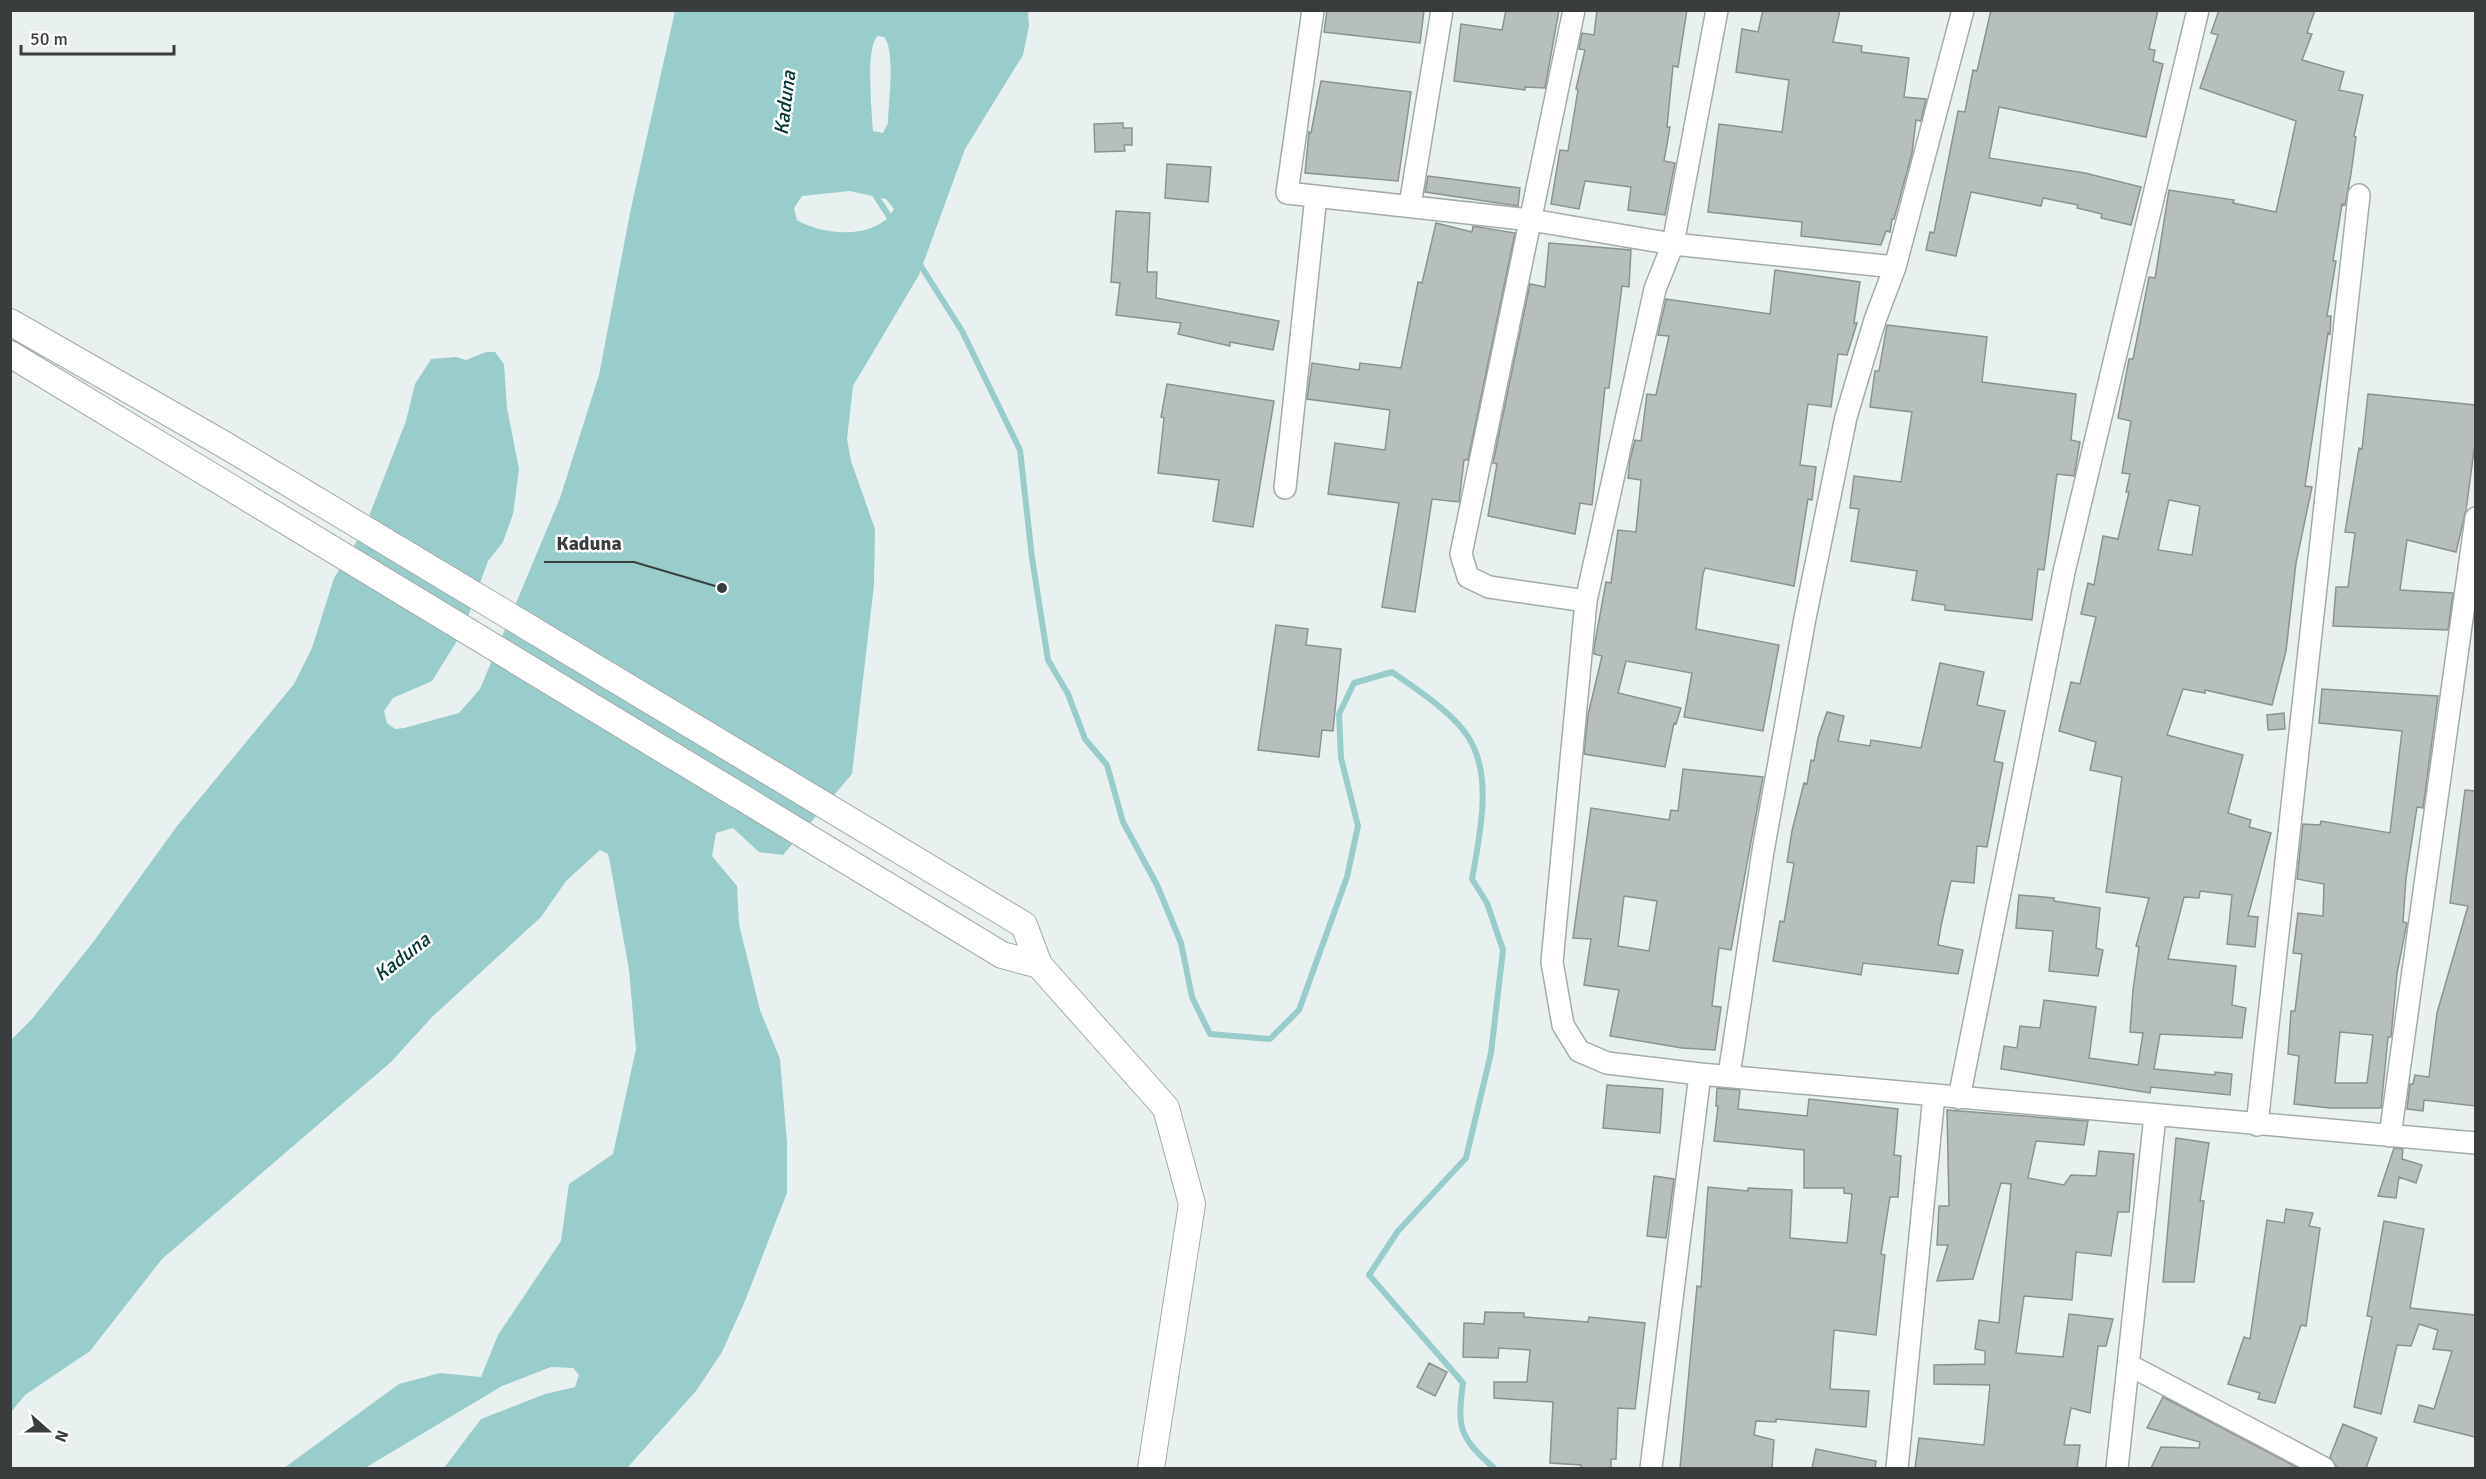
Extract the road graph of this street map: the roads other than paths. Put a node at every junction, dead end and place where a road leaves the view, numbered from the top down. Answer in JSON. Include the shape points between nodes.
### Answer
{"nodes":[{"id":1,"x":1313,"y":10,"type":"edge"},
{"id":2,"x":1442,"y":10,"type":"edge"},
{"id":3,"x":1575,"y":10,"type":"edge"},
{"id":4,"x":1717,"y":10,"type":"edge"},
{"id":5,"x":1963,"y":10,"type":"edge"},
{"id":6,"x":2198,"y":10,"type":"edge"},
{"id":7,"x":2359,"y":195,"type":"dead end"},
{"id":8,"x":1316,"y":196,"type":"junction"},
{"id":9,"x":1410,"y":205,"type":"junction"},
{"id":10,"x":1530,"y":220,"type":"junction"},
{"id":11,"x":1673,"y":244,"type":"junction"},
{"id":12,"x":1895,"y":267,"type":"junction"},
{"id":13,"x":10,"y":322,"type":"edge"},
{"id":14,"x":10,"y":354,"type":"edge"},
{"id":15,"x":1285,"y":488,"type":"dead end"},
{"id":16,"x":2475,"y":518,"type":"edge"},
{"id":17,"x":1586,"y":601,"type":"junction"},
{"id":18,"x":1039,"y":965,"type":"junction"},
{"id":19,"x":1700,"y":1074,"type":"junction"},
{"id":20,"x":1730,"y":1075,"type":"junction"},
{"id":21,"x":1934,"y":1095,"type":"junction"},
{"id":22,"x":1959,"y":1098,"type":"junction"},
{"id":23,"x":2155,"y":1116,"type":"junction"},
{"id":24,"x":2257,"y":1125,"type":"junction"},
{"id":25,"x":2390,"y":1136,"type":"junction"},
{"id":26,"x":2475,"y":1143,"type":"edge"},
{"id":27,"x":2129,"y":1365,"type":"junction"},
{"id":28,"x":1151,"y":1468,"type":"edge"},
{"id":29,"x":1651,"y":1468,"type":"edge"},
{"id":30,"x":1897,"y":1468,"type":"edge"},
{"id":31,"x":2117,"y":1468,"type":"edge"},
{"id":32,"x":2324,"y":1468,"type":"edge"}],
"edges":[{"from":1,"to":8,"type":"street","via":[[1287,193]]},
{"from":2,"to":9,"type":"street"},
{"from":3,"to":10,"type":"street"},
{"from":4,"to":11,"type":"street"},
{"from":5,"to":12,"type":"street"},
{"from":6,"to":22,"type":"street","via":[[2064,572]]},
{"from":7,"to":24,"type":"street"},
{"from":8,"to":9,"type":"street"},
{"from":8,"to":15,"type":"street"},
{"from":9,"to":10,"type":"street"},
{"from":10,"to":11,"type":"street"},
{"from":10,"to":17,"type":"street","via":[[1461,554],[1468,577],[1489,586]]},
{"from":11,"to":12,"type":"street"},
{"from":11,"to":17,"type":"street","via":[[1655,289]]},
{"from":12,"to":20,"type":"street","via":[[1846,417],[1807,607],[1763,851]]},
{"from":13,"to":18,"type":"street","via":[[225,445],[1024,925]]},
{"from":14,"to":18,"type":"street","via":[[1002,955]]},
{"from":16,"to":25,"type":"street"},
{"from":17,"to":19,"type":"street","via":[[1552,962],[1563,1025],[1579,1051],[1607,1063]]},
{"from":18,"to":28,"type":"street","via":[[1166,1108],[1192,1204]]},
{"from":19,"to":20,"type":"street"},
{"from":19,"to":29,"type":"street"},
{"from":20,"to":21,"type":"street"},
{"from":21,"to":22,"type":"street"},
{"from":21,"to":30,"type":"street"},
{"from":22,"to":23,"type":"street"},
{"from":23,"to":24,"type":"street"},
{"from":23,"to":27,"type":"street"},
{"from":24,"to":25,"type":"street"},
{"from":25,"to":26,"type":"street"},
{"from":27,"to":31,"type":"street"},
{"from":27,"to":32,"type":"street"}]}
